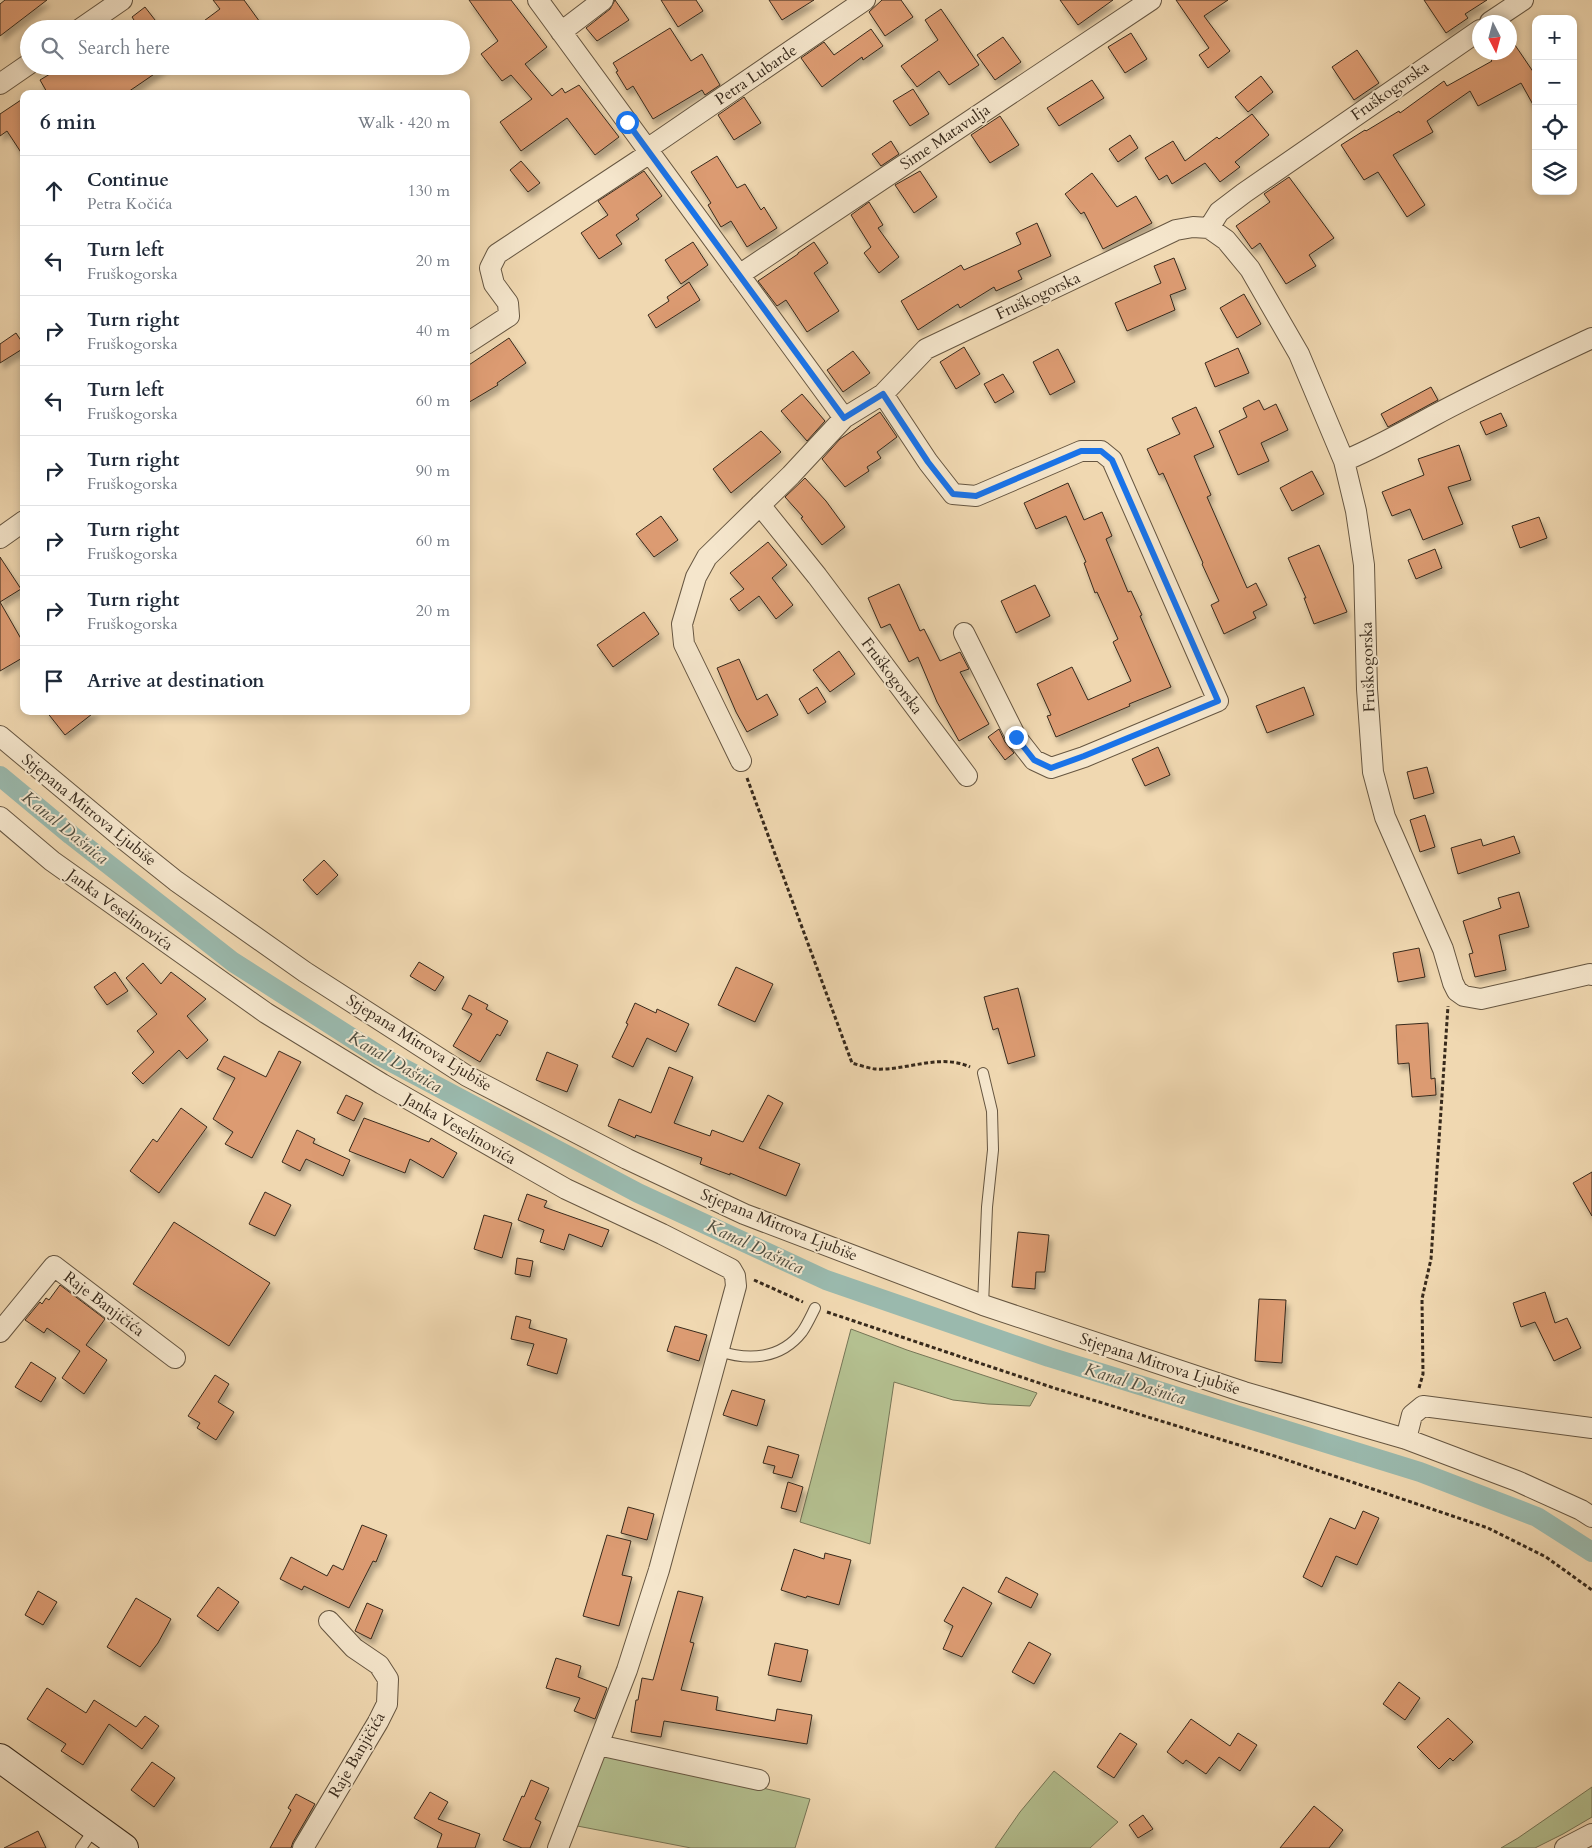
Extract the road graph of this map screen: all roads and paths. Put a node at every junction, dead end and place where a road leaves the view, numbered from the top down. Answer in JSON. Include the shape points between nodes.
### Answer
{"nodes":[{"id":1,"x":122,"y":0,"type":"edge"},
{"id":2,"x":538,"y":0,"type":"edge"},
{"id":3,"x":604,"y":0,"type":"edge"},
{"id":4,"x":865,"y":0,"type":"edge"},
{"id":5,"x":1151,"y":0,"type":"edge"},
{"id":6,"x":1523,"y":0,"type":"edge"},
{"id":7,"x":1500,"y":15,"type":"edge"},
{"id":8,"x":93,"y":20,"type":"edge"},
{"id":9,"x":561,"y":32,"type":"junction"},
{"id":10,"x":1472,"y":35,"type":"edge"},
{"id":11,"x":20,"y":70,"type":"edge"},
{"id":12,"x":0,"y":84,"type":"edge"},
{"id":13,"x":648,"y":151,"type":"junction"},
{"id":14,"x":1209,"y":228,"type":"junction"},
{"id":15,"x":739,"y":275,"type":"junction"},
{"id":16,"x":1592,"y":338,"type":"edge"},
{"id":17,"x":470,"y":341,"type":"edge"},
{"id":18,"x":883,"y":394,"type":"junction"},
{"id":19,"x":844,"y":418,"type":"junction"},
{"id":20,"x":1344,"y":461,"type":"junction"},
{"id":21,"x":760,"y":505,"type":"junction"},
{"id":22,"x":20,"y":524,"type":"edge"},
{"id":23,"x":0,"y":538,"type":"edge"},
{"id":24,"x":964,"y":633,"type":"dead end"},
{"id":25,"x":0,"y":736,"type":"edge"},
{"id":26,"x":741,"y":761,"type":"joint"},
{"id":27,"x":967,"y":776,"type":"dead end"},
{"id":28,"x":0,"y":817,"type":"edge"},
{"id":29,"x":1592,"y":975,"type":"edge"},
{"id":30,"x":1457,"y":991,"type":"junction"},
{"id":31,"x":983,"y":1073,"type":"joint"},
{"id":32,"x":731,"y":1270,"type":"junction"},
{"id":33,"x":983,"y":1305,"type":"junction"},
{"id":34,"x":815,"y":1308,"type":"junction"},
{"id":35,"x":0,"y":1332,"type":"edge"},
{"id":36,"x":719,"y":1351,"type":"junction"},
{"id":37,"x":175,"y":1358,"type":"dead end"},
{"id":38,"x":1412,"y":1414,"type":"junction"},
{"id":39,"x":1592,"y":1428,"type":"edge"},
{"id":40,"x":1406,"y":1438,"type":"junction"},
{"id":41,"x":1592,"y":1518,"type":"edge"},
{"id":42,"x":1592,"y":1590,"type":"edge"},
{"id":43,"x":328,"y":1621,"type":"dead end"},
{"id":44,"x":598,"y":1745,"type":"junction"},
{"id":45,"x":0,"y":1758,"type":"edge"},
{"id":46,"x":759,"y":1780,"type":"dead end"},
{"id":47,"x":1592,"y":1834,"type":"edge"},
{"id":48,"x":88,"y":1838,"type":"edge"},
{"id":49,"x":124,"y":1848,"type":"edge"},
{"id":50,"x":303,"y":1848,"type":"edge"},
{"id":51,"x":558,"y":1848,"type":"edge"},
{"id":52,"x":1565,"y":1848,"type":"edge"}],
"edges":[{"from":1,"to":8,"type":"street"},
{"from":2,"to":9,"type":"street"},
{"from":3,"to":9,"type":"street"},
{"from":4,"to":13,"type":"street","name":"Petra Lubarde"},
{"from":5,"to":15,"type":"street","name":"Sime Matavulja"},
{"from":6,"to":7,"type":"street"},
{"from":9,"to":13,"type":"street"},
{"from":10,"to":14,"type":"street","name":"Fruškogorska","via":[[1244,192],[1219,212]]},
{"from":11,"to":12,"type":"street"},
{"from":13,"to":15,"type":"street"},
{"from":13,"to":17,"type":"street","name":"Petra Lubarde","via":[[497,254],[490,268],[494,284],[508,303],[509,316]]},
{"from":14,"to":18,"type":"street","name":"Fruškogorska","via":[[1176,230],[926,349]]},
{"from":14,"to":20,"type":"street","name":"Fruškogorska","via":[[1226,240],[1250,269],[1299,354]]},
{"from":15,"to":19,"type":"street"},
{"from":16,"to":20,"type":"street","via":[[1376,448]]},
{"from":18,"to":19,"type":"street","name":"Fruškogorska"},
{"from":18,"to":24,"type":"street","via":[[953,494],[976,496],[1081,451],[1101,451],[1112,460],[1218,701],[1051,768],[1034,760],[1016,737]]},
{"from":19,"to":21,"type":"street","name":"Fruškogorska"},
{"from":20,"to":30,"type":"street","name":"Fruškogorska","via":[[1364,564],[1373,772],[1385,817],[1443,949]]},
{"from":21,"to":26,"type":"street","name":"Fruškogorska","via":[[707,557],[696,577],[682,624],[684,644]]},
{"from":21,"to":27,"type":"street","name":"Fruškogorska"},
{"from":22,"to":23,"type":"street"},
{"from":25,"to":33,"type":"street","name":"Stjepana Mitrova Ljubiše","via":[[176,881],[305,972],[467,1076],[627,1159],[744,1214]]},
{"from":26,"to":31,"type":"path","via":[[852,1063],[875,1069],[944,1061],[963,1063]]},
{"from":28,"to":32,"type":"street","name":"Janka Veselinovića","via":[[67,872],[266,1013],[566,1190]]},
{"from":29,"to":30,"type":"street","via":[[1481,998],[1464,996]]},
{"from":30,"to":38,"type":"path","via":[[1448,1006],[1431,1259],[1422,1299],[1423,1374]]},
{"from":31,"to":33,"type":"lane","via":[[992,1111],[993,1150]]},
{"from":32,"to":34,"type":"path"},
{"from":32,"to":36,"type":"street","via":[[736,1286]]},
{"from":33,"to":40,"type":"street","name":"Stjepana Mitrova Ljubiše","via":[[1244,1392]]},
{"from":34,"to":36,"type":"lane","via":[[803,1330],[781,1350],[767,1356],[751,1357]]},
{"from":34,"to":42,"type":"path","via":[[1488,1528],[1546,1556]]},
{"from":35,"to":37,"type":"street","name":"Raje Banjičića","via":[[54,1266]]},
{"from":36,"to":44,"type":"street","via":[[659,1570],[627,1670]]},
{"from":38,"to":39,"type":"street","via":[[1423,1406]]},
{"from":38,"to":40,"type":"street"},
{"from":40,"to":41,"type":"street","name":"Stjepana Mitrova Ljubiše","via":[[1517,1480]]},
{"from":43,"to":50,"type":"street","name":"Raje Banjičića","via":[[354,1648],[379,1666],[388,1679],[386,1704]]},
{"from":44,"to":46,"type":"street"},
{"from":44,"to":51,"type":"street"},
{"from":45,"to":48,"type":"main road"},
{"from":47,"to":52,"type":"street"},
{"from":48,"to":49,"type":"main road"}]}
